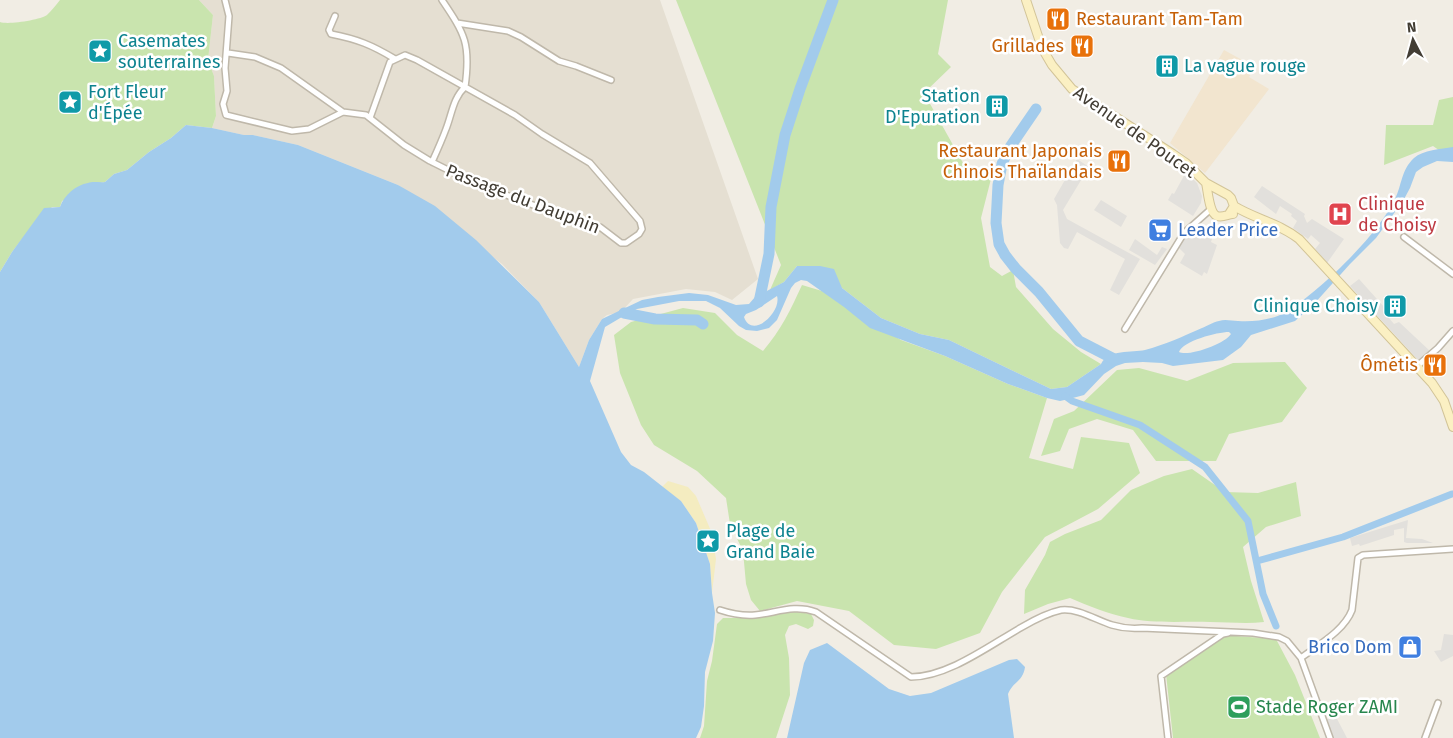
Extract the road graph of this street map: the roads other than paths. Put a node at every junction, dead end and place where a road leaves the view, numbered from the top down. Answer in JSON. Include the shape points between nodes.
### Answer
{"nodes":[{"id":1,"x":225,"y":0,"type":"edge"},
{"id":2,"x":442,"y":0,"type":"edge"},
{"id":3,"x":1026,"y":0,"type":"edge"},
{"id":4,"x":335,"y":16,"type":"dead end"},
{"id":5,"x":458,"y":23,"type":"junction"},
{"id":6,"x":228,"y":53,"type":"junction"},
{"id":7,"x":395,"y":59,"type":"junction"},
{"id":8,"x":611,"y":80,"type":"dead end"},
{"id":9,"x":465,"y":86,"type":"junction"},
{"id":10,"x":343,"y":112,"type":"junction"},
{"id":11,"x":370,"y":118,"type":"junction"},
{"id":12,"x":432,"y":162,"type":"junction"},
{"id":13,"x":1206,"y":183,"type":"junction"},
{"id":14,"x":1224,"y":193,"type":"junction"},
{"id":15,"x":1211,"y":206,"type":"junction"},
{"id":16,"x":1234,"y":206,"type":"junction"},
{"id":17,"x":1229,"y":214,"type":"junction"},
{"id":18,"x":1248,"y":214,"type":"junction"},
{"id":19,"x":1218,"y":216,"type":"junction"},
{"id":20,"x":1203,"y":218,"type":"junction"},
{"id":21,"x":1404,"y":237,"type":"dead end"},
{"id":22,"x":1453,"y":274,"type":"edge"},
{"id":23,"x":1125,"y":329,"type":"dead end"},
{"id":24,"x":1453,"y":331,"type":"edge"},
{"id":25,"x":1416,"y":367,"type":"junction"},
{"id":26,"x":1453,"y":427,"type":"edge"},
{"id":27,"x":1453,"y":549,"type":"edge"},
{"id":28,"x":720,"y":610,"type":"dead end"},
{"id":29,"x":1231,"y":632,"type":"junction"},
{"id":30,"x":1301,"y":658,"type":"junction"},
{"id":31,"x":1438,"y":703,"type":"dead end"},
{"id":32,"x":1168,"y":738,"type":"edge"},
{"id":33,"x":1330,"y":738,"type":"edge"},
{"id":34,"x":1425,"y":738,"type":"edge"}],
"edges":[{"from":1,"to":6,"type":"street","via":[[229,16]]},
{"from":2,"to":5,"type":"street"},
{"from":3,"to":13,"type":"main road","name":"Avenue de Poucet","via":[[1042,48],[1072,89],[1165,148]]},
{"from":4,"to":7,"type":"street","via":[[328,30],[331,34],[374,46]]},
{"from":5,"to":8,"type":"street","via":[[508,32],[559,61]]},
{"from":5,"to":9,"type":"street","via":[[468,56]]},
{"from":6,"to":10,"type":"street","via":[[255,57],[281,68]]},
{"from":6,"to":10,"type":"street","via":[[225,68],[227,91],[223,104],[226,115],[292,131],[309,129]]},
{"from":7,"to":9,"type":"street","via":[[404,56],[417,60]]},
{"from":7,"to":11,"type":"street","via":[[390,62]]},
{"from":9,"to":12,"type":"street","via":[[453,104]]},
{"from":9,"to":12,"type":"street","name":"Passage du Dauphin","via":[[590,163],[640,221],[640,234],[621,243],[600,227],[512,198]]},
{"from":10,"to":11,"type":"street","name":"Passage du Dauphin"},
{"from":11,"to":12,"type":"street","name":"Passage du Dauphin"},
{"from":13,"to":14,"type":"main road","name":"Avenue de Poucet"},
{"from":13,"to":15,"type":"main road","name":"Avenue de Poucet"},
{"from":14,"to":15,"type":"main road","via":[[1215,195]]},
{"from":14,"to":16,"type":"main road"},
{"from":15,"to":19,"type":"main road"},
{"from":15,"to":20,"type":"street"},
{"from":16,"to":17,"type":"main road"},
{"from":16,"to":18,"type":"main road"},
{"from":17,"to":18,"type":"main road"},
{"from":17,"to":19,"type":"main road"},
{"from":18,"to":25,"type":"main road","via":[[1289,230],[1299,238]]},
{"from":19,"to":20,"type":"street"},
{"from":20,"to":23,"type":"street","via":[[1184,233]]},
{"from":21,"to":22,"type":"street"},
{"from":24,"to":25,"type":"street"},
{"from":25,"to":26,"type":"main road","via":[[1444,401]]},
{"from":27,"to":30,"type":"street","via":[[1360,556],[1349,618]]},
{"from":28,"to":29,"type":"street","via":[[735,615],[753,615],[786,608],[805,608],[816,612],[911,677],[940,672],[1041,617],[1061,610],[1074,610],[1114,626],[1131,629]]},
{"from":29,"to":30,"type":"street","via":[[1279,637],[1287,641]]},
{"from":29,"to":32,"type":"street","via":[[1223,634],[1161,676]]},
{"from":30,"to":33,"type":"street"},
{"from":31,"to":34,"type":"street"}]}
